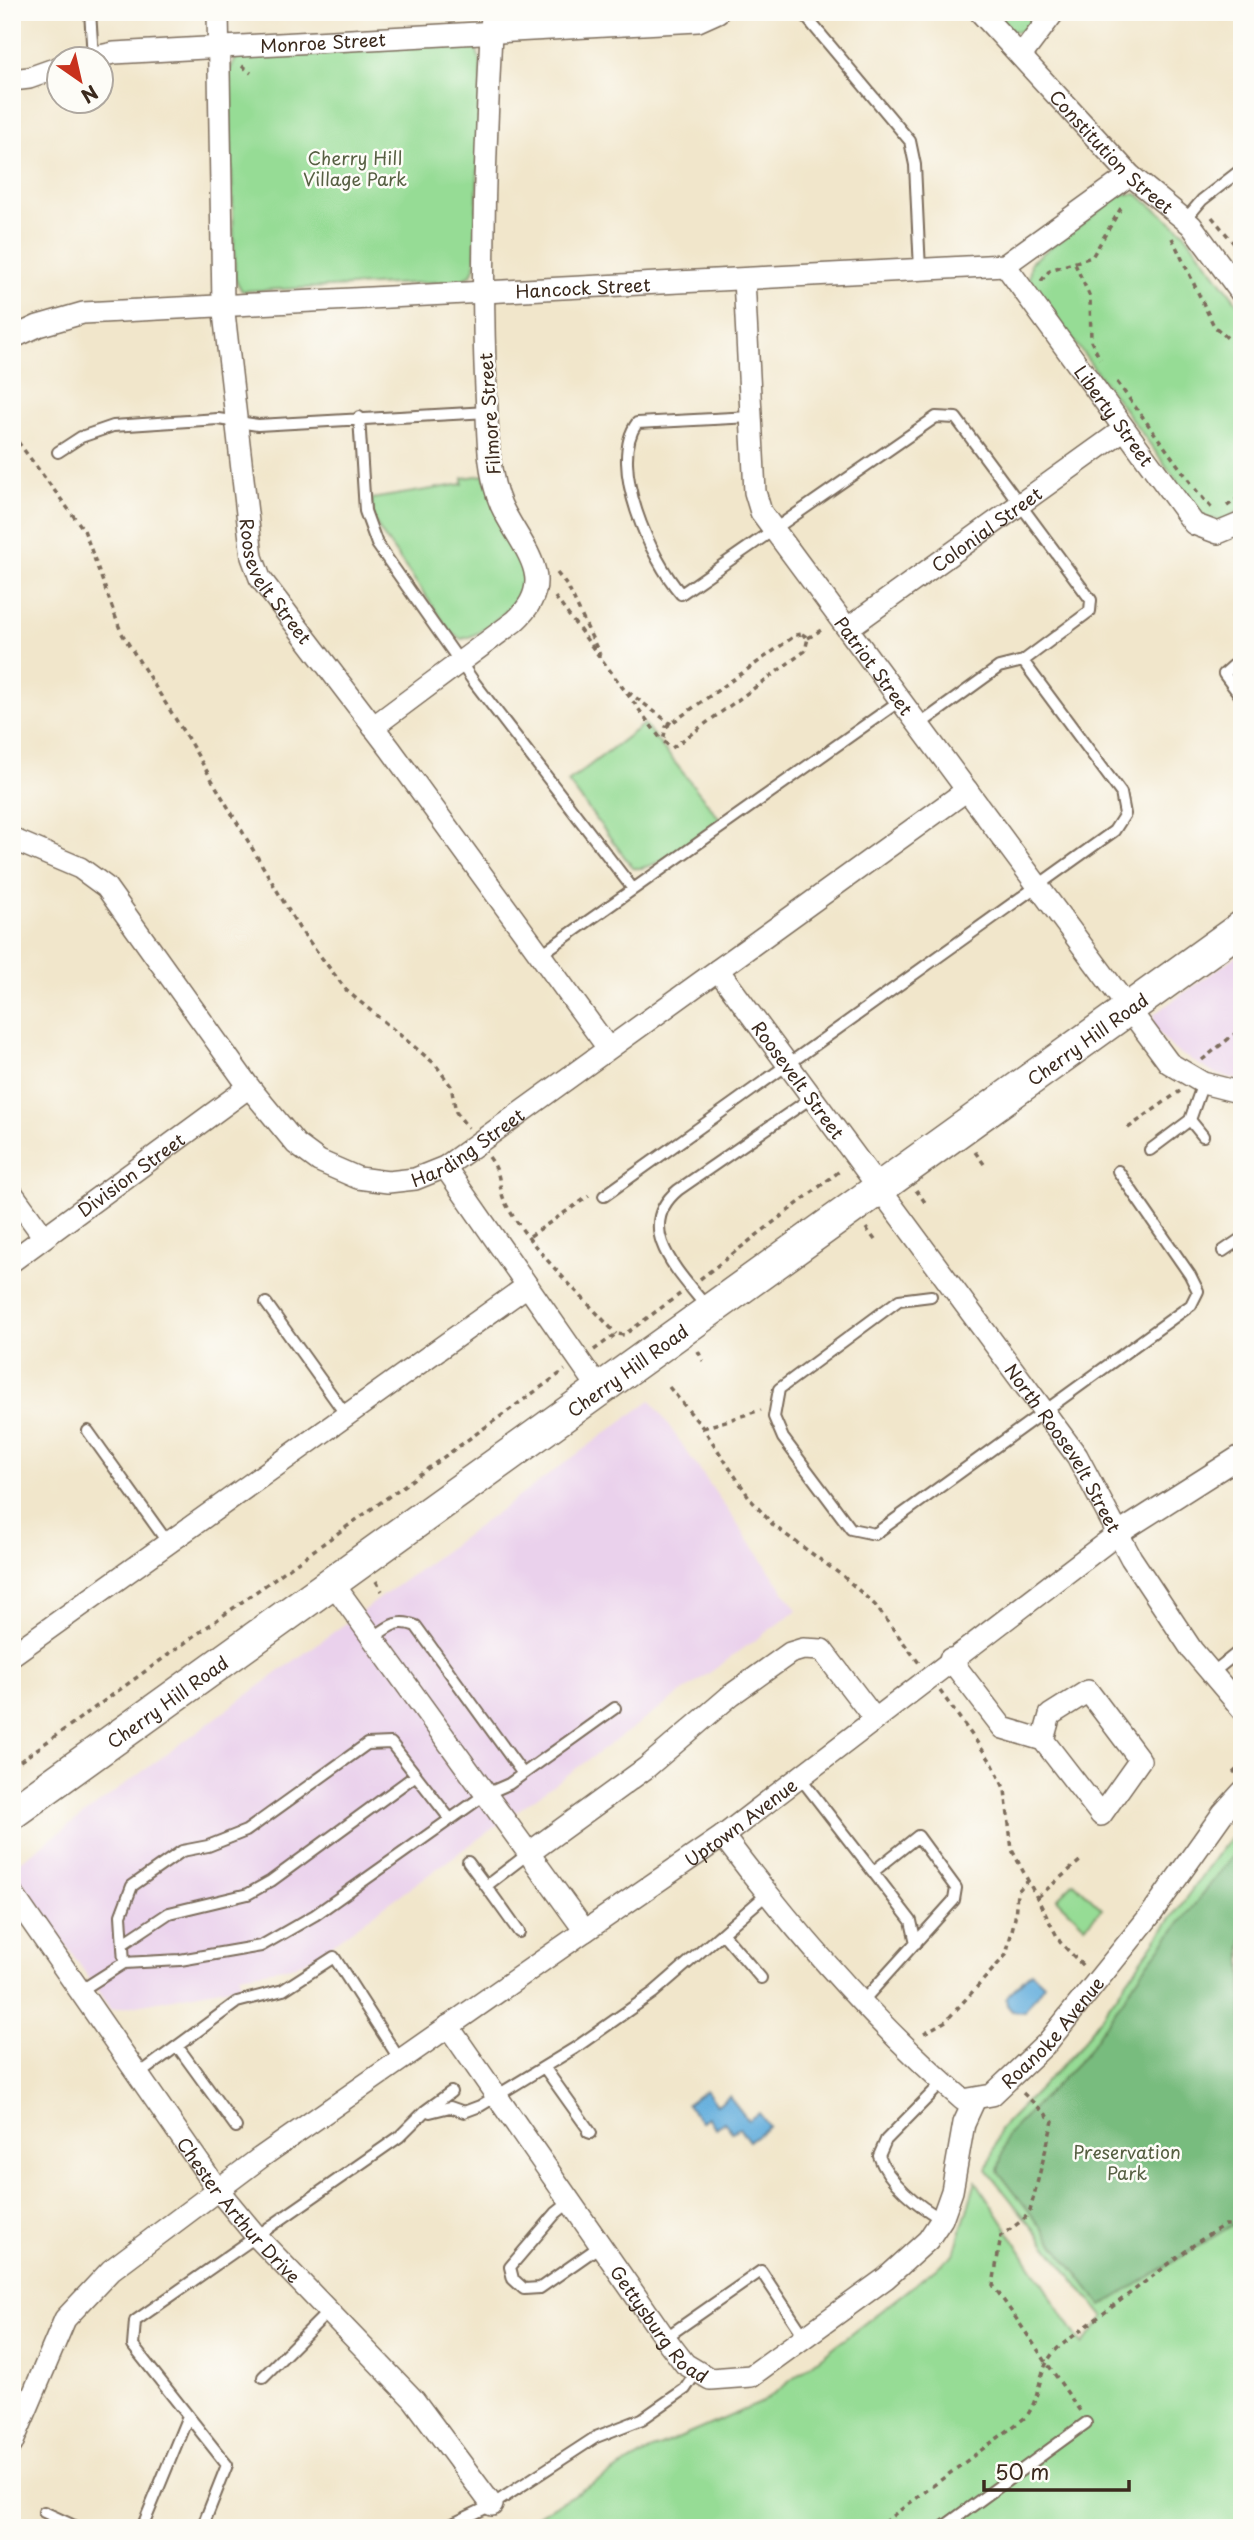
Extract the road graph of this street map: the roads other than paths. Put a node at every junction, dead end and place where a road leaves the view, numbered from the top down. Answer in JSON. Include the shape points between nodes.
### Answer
{"nodes":[{"id":1,"x":90,"y":12,"type":"edge"},
{"id":2,"x":218,"y":12,"type":"edge"},
{"id":3,"x":718,"y":12,"type":"edge"},
{"id":4,"x":802,"y":12,"type":"edge"},
{"id":5,"x":980,"y":12,"type":"edge"},
{"id":6,"x":1054,"y":12,"type":"edge"},
{"id":7,"x":491,"y":23,"type":"edge"},
{"id":8,"x":88,"y":46,"type":"edge"},
{"id":9,"x":219,"y":48,"type":"junction"},
{"id":10,"x":116,"y":52,"type":"edge"},
{"id":11,"x":1021,"y":55,"type":"junction"},
{"id":12,"x":46,"y":72,"type":"edge"},
{"id":13,"x":12,"y":80,"type":"edge"},
{"id":14,"x":1242,"y":169,"type":"edge"},
{"id":15,"x":1122,"y":181,"type":"junction"},
{"id":16,"x":1184,"y":219,"type":"junction"},
{"id":17,"x":1005,"y":265,"type":"junction"},
{"id":18,"x":920,"y":270,"type":"junction"},
{"id":19,"x":744,"y":279,"type":"junction"},
{"id":20,"x":482,"y":293,"type":"junction"},
{"id":21,"x":1242,"y":294,"type":"edge"},
{"id":22,"x":223,"y":304,"type":"junction"},
{"id":23,"x":12,"y":338,"type":"edge"},
{"id":24,"x":488,"y":412,"type":"junction"},
{"id":25,"x":359,"y":417,"type":"junction"},
{"id":26,"x":751,"y":417,"type":"junction"},
{"id":27,"x":236,"y":421,"type":"junction"},
{"id":28,"x":1123,"y":430,"type":"junction"},
{"id":29,"x":58,"y":452,"type":"dead end"},
{"id":30,"x":1020,"y":504,"type":"junction"},
{"id":31,"x":1242,"y":523,"type":"edge"},
{"id":32,"x":775,"y":530,"type":"junction"},
{"id":33,"x":848,"y":628,"type":"junction"},
{"id":34,"x":1242,"y":658,"type":"edge"},
{"id":35,"x":462,"y":661,"type":"junction"},
{"id":36,"x":1023,"y":661,"type":"junction"},
{"id":37,"x":1242,"y":698,"type":"edge"},
{"id":38,"x":901,"y":700,"type":"junction"},
{"id":39,"x":919,"y":725,"type":"junction"},
{"id":40,"x":373,"y":727,"type":"junction"},
{"id":41,"x":967,"y":790,"type":"junction"},
{"id":42,"x":12,"y":839,"type":"edge"},
{"id":43,"x":1038,"y":885,"type":"junction"},
{"id":44,"x":633,"y":889,"type":"junction"},
{"id":45,"x":1242,"y":927,"type":"edge"},
{"id":46,"x":540,"y":955,"type":"junction"},
{"id":47,"x":718,"y":970,"type":"junction"},
{"id":48,"x":1129,"y":1007,"type":"junction"},
{"id":49,"x":608,"y":1048,"type":"junction"},
{"id":50,"x":787,"y":1065,"type":"junction"},
{"id":51,"x":1194,"y":1085,"type":"junction"},
{"id":52,"x":248,"y":1087,"type":"junction"},
{"id":53,"x":1242,"y":1093,"type":"edge"},
{"id":54,"x":811,"y":1098,"type":"junction"},
{"id":55,"x":1190,"y":1120,"type":"junction"},
{"id":56,"x":1203,"y":1136,"type":"dead end"},
{"id":57,"x":1150,"y":1150,"type":"dead end"},
{"id":58,"x":445,"y":1167,"type":"junction"},
{"id":59,"x":1118,"y":1171,"type":"dead end"},
{"id":60,"x":879,"y":1191,"type":"junction"},
{"id":61,"x":12,"y":1193,"type":"edge"},
{"id":62,"x":604,"y":1196,"type":"road end"},
{"id":63,"x":44,"y":1237,"type":"junction"},
{"id":64,"x":1242,"y":1238,"type":"edge"},
{"id":65,"x":1223,"y":1251,"type":"dead end"},
{"id":66,"x":12,"y":1261,"type":"edge"},
{"id":67,"x":527,"y":1286,"type":"junction"},
{"id":68,"x":932,"y":1296,"type":"dead end"},
{"id":69,"x":266,"y":1303,"type":"dead end"},
{"id":70,"x":710,"y":1311,"type":"junction"},
{"id":71,"x":600,"y":1390,"type":"junction"},
{"id":72,"x":1044,"y":1410,"type":"junction"},
{"id":73,"x":346,"y":1415,"type":"junction"},
{"id":74,"x":88,"y":1431,"type":"dead end"},
{"id":75,"x":1242,"y":1455,"type":"edge"},
{"id":76,"x":1116,"y":1535,"type":"junction"},
{"id":77,"x":167,"y":1543,"type":"junction"},
{"id":78,"x":332,"y":1582,"type":"junction"},
{"id":79,"x":373,"y":1638,"type":"junction"},
{"id":80,"x":1242,"y":1649,"type":"edge"},
{"id":81,"x":12,"y":1655,"type":"edge"},
{"id":82,"x":950,"y":1660,"type":"junction"},
{"id":83,"x":1212,"y":1673,"type":"junction"},
{"id":84,"x":615,"y":1708,"type":"dead end"},
{"id":85,"x":1242,"y":1709,"type":"edge"},
{"id":86,"x":874,"y":1718,"type":"junction"},
{"id":87,"x":1043,"y":1740,"type":"junction"},
{"id":88,"x":523,"y":1774,"type":"junction"},
{"id":89,"x":416,"y":1775,"type":"junction"},
{"id":90,"x":799,"y":1776,"type":"junction"},
{"id":91,"x":1242,"y":1792,"type":"edge"},
{"id":92,"x":486,"y":1794,"type":"junction"},
{"id":93,"x":12,"y":1813,"type":"edge"},
{"id":94,"x":450,"y":1819,"type":"junction"},
{"id":95,"x":723,"y":1836,"type":"junction"},
{"id":96,"x":529,"y":1853,"type":"junction"},
{"id":97,"x":468,"y":1862,"type":"dead end"},
{"id":98,"x":874,"y":1871,"type":"junction"},
{"id":99,"x":486,"y":1886,"type":"junction"},
{"id":100,"x":12,"y":1893,"type":"edge"},
{"id":101,"x":766,"y":1895,"type":"junction"},
{"id":102,"x":585,"y":1931,"type":"junction"},
{"id":103,"x":519,"y":1932,"type":"dead end"},
{"id":104,"x":723,"y":1934,"type":"junction"},
{"id":105,"x":916,"y":1942,"type":"junction"},
{"id":106,"x":124,"y":1943,"type":"junction"},
{"id":107,"x":124,"y":1963,"type":"junction"},
{"id":108,"x":761,"y":1978,"type":"dead end"},
{"id":109,"x":80,"y":1991,"type":"junction"},
{"id":110,"x":861,"y":2003,"type":"junction"},
{"id":111,"x":448,"y":2026,"type":"junction"},
{"id":112,"x":178,"y":2047,"type":"junction"},
{"id":113,"x":400,"y":2060,"type":"junction"},
{"id":114,"x":544,"y":2067,"type":"junction"},
{"id":115,"x":138,"y":2075,"type":"junction"},
{"id":116,"x":943,"y":2082,"type":"junction"},
{"id":117,"x":451,"y":2092,"type":"dead end"},
{"id":118,"x":497,"y":2096,"type":"junction"},
{"id":119,"x":975,"y":2099,"type":"junction"},
{"id":120,"x":413,"y":2123,"type":"junction"},
{"id":121,"x":236,"y":2127,"type":"dead end"},
{"id":122,"x":588,"y":2132,"type":"dead end"},
{"id":123,"x":218,"y":2190,"type":"junction"},
{"id":124,"x":571,"y":2201,"type":"junction"},
{"id":125,"x":942,"y":2219,"type":"junction"},
{"id":126,"x":257,"y":2237,"type":"junction"},
{"id":127,"x":600,"y":2246,"type":"junction"},
{"id":128,"x":328,"y":2312,"type":"junction"},
{"id":129,"x":665,"y":2338,"type":"junction"},
{"id":130,"x":806,"y":2339,"type":"junction"},
{"id":131,"x":696,"y":2371,"type":"junction"},
{"id":132,"x":263,"y":2377,"type":"dead end"},
{"id":133,"x":188,"y":2416,"type":"junction"},
{"id":134,"x":1086,"y":2423,"type":"road end"},
{"id":135,"x":12,"y":2444,"type":"edge"},
{"id":136,"x":492,"y":2505,"type":"junction"},
{"id":137,"x":44,"y":2512,"type":"dead end"},
{"id":138,"x":79,"y":2528,"type":"edge"},
{"id":139,"x":142,"y":2528,"type":"edge"},
{"id":140,"x":202,"y":2528,"type":"edge"},
{"id":141,"x":444,"y":2528,"type":"edge"},
{"id":142,"x":942,"y":2528,"type":"edge"}],
"edges":[{"from":1,"to":8,"type":"lane"},
{"from":2,"to":9,"type":"street","name":"Roosevelt Street"},
{"from":3,"to":7,"type":"street","name":"Monroe Street","via":[[698,22]]},
{"from":4,"to":18,"type":"lane","via":[[910,141]]},
{"from":5,"to":11,"type":"street","name":"Constitution Street"},
{"from":6,"to":11,"type":"street"},
{"from":7,"to":9,"type":"street","name":"Monroe Street"},
{"from":7,"to":20,"type":"street","name":"Filmore Street"},
{"from":9,"to":10,"type":"street","name":"Monroe Street"},
{"from":9,"to":22,"type":"street","name":"Roosevelt Street"},
{"from":11,"to":15,"type":"street","name":"Constitution Street"},
{"from":12,"to":13,"type":"street"},
{"from":14,"to":16,"type":"lane"},
{"from":15,"to":16,"type":"street","name":"Constitution Street"},
{"from":15,"to":17,"type":"street"},
{"from":16,"to":21,"type":"street","name":"Constitution Street"},
{"from":17,"to":18,"type":"street","name":"Hancock Street"},
{"from":17,"to":28,"type":"street","name":"Liberty Street"},
{"from":18,"to":19,"type":"street","name":"Hancock Street"},
{"from":19,"to":20,"type":"street","name":"Hancock Street"},
{"from":19,"to":26,"type":"street","name":"Patriot Street"},
{"from":20,"to":22,"type":"street","name":"Hancock Street"},
{"from":20,"to":24,"type":"street","name":"Filmore Street"},
{"from":22,"to":23,"type":"street","name":"Hancock Street","via":[[83,313]]},
{"from":22,"to":27,"type":"street","name":"Roosevelt Street"},
{"from":24,"to":25,"type":"lane"},
{"from":24,"to":35,"type":"street","name":"Filmore Street","via":[[495,487],[530,552],[535,594],[521,615]]},
{"from":25,"to":27,"type":"lane","via":[[258,425]]},
{"from":25,"to":35,"type":"lane","via":[[365,511],[377,544]]},
{"from":26,"to":32,"type":"street","name":"Patriot Street","via":[[755,492],[761,512]]},
{"from":26,"to":32,"type":"lane","via":[[637,423],[628,435],[630,479],[645,539],[681,594]]},
{"from":27,"to":29,"type":"lane","via":[[113,426],[81,437]]},
{"from":27,"to":40,"type":"street","name":"Roosevelt Street","via":[[252,557],[260,578]]},
{"from":28,"to":30,"type":"street","name":"Colonial Street"},
{"from":28,"to":31,"type":"street","name":"Liberty Street","via":[[1194,524],[1218,533]]},
{"from":30,"to":32,"type":"lane","via":[[956,418],[936,417]]},
{"from":30,"to":33,"type":"street","name":"Colonial Street"},
{"from":30,"to":36,"type":"lane","via":[[1091,600],[1090,611]]},
{"from":32,"to":33,"type":"street","name":"Patriot Street"},
{"from":33,"to":38,"type":"street","name":"Patriot Street"},
{"from":34,"to":37,"type":"lane","via":[[1224,674]]},
{"from":35,"to":40,"type":"street","name":"Filmore Street"},
{"from":35,"to":44,"type":"lane"},
{"from":36,"to":39,"type":"lane","via":[[999,667]]},
{"from":36,"to":43,"type":"lane","via":[[1121,793],[1125,814],[1114,831]]},
{"from":38,"to":39,"type":"street","name":"Patriot Street"},
{"from":38,"to":44,"type":"lane"},
{"from":39,"to":41,"type":"street","name":"Patriot Street"},
{"from":40,"to":46,"type":"street","name":"Roosevelt Street"},
{"from":41,"to":43,"type":"street","name":"Patriot Street"},
{"from":41,"to":47,"type":"street","name":"Harding Street"},
{"from":42,"to":52,"type":"street","name":"Harding Street","via":[[80,868],[106,887]]},
{"from":43,"to":48,"type":"street","name":"Patriot Street"},
{"from":43,"to":50,"type":"lane"},
{"from":44,"to":46,"type":"lane"},
{"from":45,"to":48,"type":"main road","name":"Cherry Hill Road"},
{"from":46,"to":49,"type":"street","name":"Roosevelt Street"},
{"from":47,"to":49,"type":"street","name":"Harding Street"},
{"from":47,"to":50,"type":"street","name":"Roosevelt Street"},
{"from":48,"to":51,"type":"street","name":"Patriot Street","via":[[1169,1063]]},
{"from":48,"to":60,"type":"main road","name":"Cherry Hill Road"},
{"from":49,"to":58,"type":"street","name":"Harding Street"},
{"from":50,"to":54,"type":"street","name":"Roosevelt Street"},
{"from":50,"to":62,"type":"lane"},
{"from":51,"to":53,"type":"street","name":"Patriot Street"},
{"from":51,"to":55,"type":"lane"},
{"from":52,"to":58,"type":"street","name":"Harding Street","via":[[296,1144],[319,1161],[358,1178],[402,1181]]},
{"from":52,"to":63,"type":"street","name":"Division Street"},
{"from":54,"to":60,"type":"street","name":"Roosevelt Street"},
{"from":54,"to":70,"type":"lane","via":[[678,1190],[663,1207],[658,1237]]},
{"from":55,"to":56,"type":"lane"},
{"from":55,"to":57,"type":"lane"},
{"from":58,"to":67,"type":"street"},
{"from":59,"to":72,"type":"lane","via":[[1198,1291],[1191,1305]]},
{"from":60,"to":70,"type":"main road","name":"Cherry Hill Road"},
{"from":60,"to":72,"type":"street","name":"North Roosevelt Street"},
{"from":61,"to":63,"type":"street"},
{"from":63,"to":66,"type":"street","name":"Division Street"},
{"from":64,"to":65,"type":"lane"},
{"from":67,"to":71,"type":"street"},
{"from":67,"to":73,"type":"street"},
{"from":68,"to":72,"type":"lane","via":[[900,1300],[779,1389],[774,1417],[783,1438],[851,1529],[874,1534]]},
{"from":69,"to":73,"type":"lane"},
{"from":70,"to":71,"type":"main road","name":"Cherry Hill Road"},
{"from":71,"to":78,"type":"main road","name":"Cherry Hill Road"},
{"from":72,"to":76,"type":"street","name":"North Roosevelt Street","via":[[1077,1455]]},
{"from":73,"to":77,"type":"street"},
{"from":74,"to":77,"type":"lane"},
{"from":75,"to":76,"type":"street","name":"Uptown Avenue"},
{"from":76,"to":82,"type":"street","name":"Uptown Avenue"},
{"from":76,"to":83,"type":"street","name":"North Roosevelt Street"},
{"from":77,"to":81,"type":"street"},
{"from":78,"to":79,"type":"street"},
{"from":78,"to":93,"type":"main road","name":"Cherry Hill Road"},
{"from":79,"to":88,"type":"lane","via":[[392,1624],[416,1626]]},
{"from":79,"to":92,"type":"street"},
{"from":80,"to":83,"type":"lane"},
{"from":82,"to":86,"type":"street","name":"Uptown Avenue"},
{"from":82,"to":87,"type":"street","via":[[1003,1728]]},
{"from":83,"to":85,"type":"street","name":"North Roosevelt Street"},
{"from":84,"to":88,"type":"lane"},
{"from":86,"to":90,"type":"street","name":"Uptown Avenue"},
{"from":86,"to":96,"type":"street","via":[[822,1650],[790,1653],[731,1695],[646,1768]]},
{"from":87,"to":87,"type":"street","via":[[1101,1815],[1140,1760],[1088,1691],[1050,1715]]},
{"from":88,"to":92,"type":"lane"},
{"from":89,"to":94,"type":"lane"},
{"from":89,"to":106,"type":"lane","via":[[271,1881],[248,1894],[169,1913]]},
{"from":89,"to":106,"type":"lane","via":[[391,1743],[367,1744],[246,1831],[182,1851],[131,1886],[121,1915]]},
{"from":90,"to":95,"type":"street","name":"Uptown Avenue"},
{"from":90,"to":98,"type":"lane"},
{"from":91,"to":119,"type":"street","name":"Roanoke Avenue","via":[[1047,2043],[992,2095]]},
{"from":92,"to":94,"type":"lane"},
{"from":92,"to":96,"type":"street"},
{"from":94,"to":107,"type":"lane","via":[[316,1915],[261,1946],[180,1960]]},
{"from":95,"to":101,"type":"street"},
{"from":95,"to":102,"type":"street","name":"Uptown Avenue"},
{"from":96,"to":99,"type":"lane"},
{"from":96,"to":102,"type":"street"},
{"from":97,"to":99,"type":"lane"},
{"from":98,"to":105,"type":"lane","via":[[911,1921]]},
{"from":98,"to":105,"type":"lane","via":[[918,1836],[956,1888],[954,1900]]},
{"from":99,"to":103,"type":"lane"},
{"from":100,"to":109,"type":"street","name":"Chester Arthur Drive"},
{"from":101,"to":104,"type":"lane"},
{"from":101,"to":110,"type":"street"},
{"from":102,"to":111,"type":"street","name":"Uptown Avenue"},
{"from":104,"to":108,"type":"lane"},
{"from":104,"to":114,"type":"lane","via":[[653,1993]]},
{"from":105,"to":110,"type":"lane"},
{"from":106,"to":107,"type":"lane"},
{"from":107,"to":109,"type":"lane"},
{"from":109,"to":115,"type":"street","name":"Chester Arthur Drive"},
{"from":110,"to":116,"type":"street"},
{"from":111,"to":113,"type":"street","name":"Uptown Avenue"},
{"from":111,"to":118,"type":"street","name":"Gettysburg Road"},
{"from":112,"to":113,"type":"lane","via":[[237,2002],[283,1990],[334,1957]]},
{"from":112,"to":115,"type":"lane"},
{"from":112,"to":121,"type":"lane"},
{"from":113,"to":123,"type":"street","name":"Uptown Avenue"},
{"from":114,"to":118,"type":"lane"},
{"from":114,"to":122,"type":"lane"},
{"from":115,"to":123,"type":"street","name":"Chester Arthur Drive"},
{"from":116,"to":119,"type":"street","via":[[963,2100]]},
{"from":116,"to":125,"type":"lane","via":[[887,2140],[879,2156],[883,2167],[910,2196]]},
{"from":117,"to":120,"type":"lane"},
{"from":118,"to":120,"type":"lane","via":[[464,2112],[436,2108]]},
{"from":118,"to":124,"type":"street","name":"Gettysburg Road"},
{"from":119,"to":125,"type":"street","name":"Gettysburg Road","via":[[964,2123]]},
{"from":120,"to":126,"type":"lane"},
{"from":123,"to":126,"type":"street","name":"Chester Arthur Drive"},
{"from":123,"to":135,"type":"street","name":"Uptown Avenue","via":[[111,2270],[65,2319]]},
{"from":124,"to":127,"type":"street","name":"Gettysburg Road"},
{"from":124,"to":127,"type":"lane","via":[[519,2253],[510,2267],[513,2279],[524,2289],[540,2288]]},
{"from":125,"to":130,"type":"street","name":"Gettysburg Road","via":[[928,2239],[886,2278]]},
{"from":126,"to":128,"type":"street","name":"Chester Arthur Drive"},
{"from":126,"to":133,"type":"lane","via":[[135,2321],[133,2346]]},
{"from":127,"to":129,"type":"street","name":"Gettysburg Road"},
{"from":128,"to":132,"type":"lane"},
{"from":128,"to":136,"type":"street","name":"Chester Arthur Drive","via":[[414,2400]]},
{"from":129,"to":130,"type":"lane","via":[[761,2271]]},
{"from":129,"to":131,"type":"street","name":"Gettysburg Road"},
{"from":130,"to":131,"type":"street","name":"Gettysburg Road","via":[[751,2376],[710,2379]]},
{"from":131,"to":136,"type":"lane","via":[[685,2389],[642,2419],[596,2437]]},
{"from":133,"to":139,"type":"lane"},
{"from":133,"to":140,"type":"lane","via":[[227,2465]]},
{"from":134,"to":142,"type":"lane"},
{"from":136,"to":141,"type":"lane"},
{"from":137,"to":138,"type":"lane"}]}
